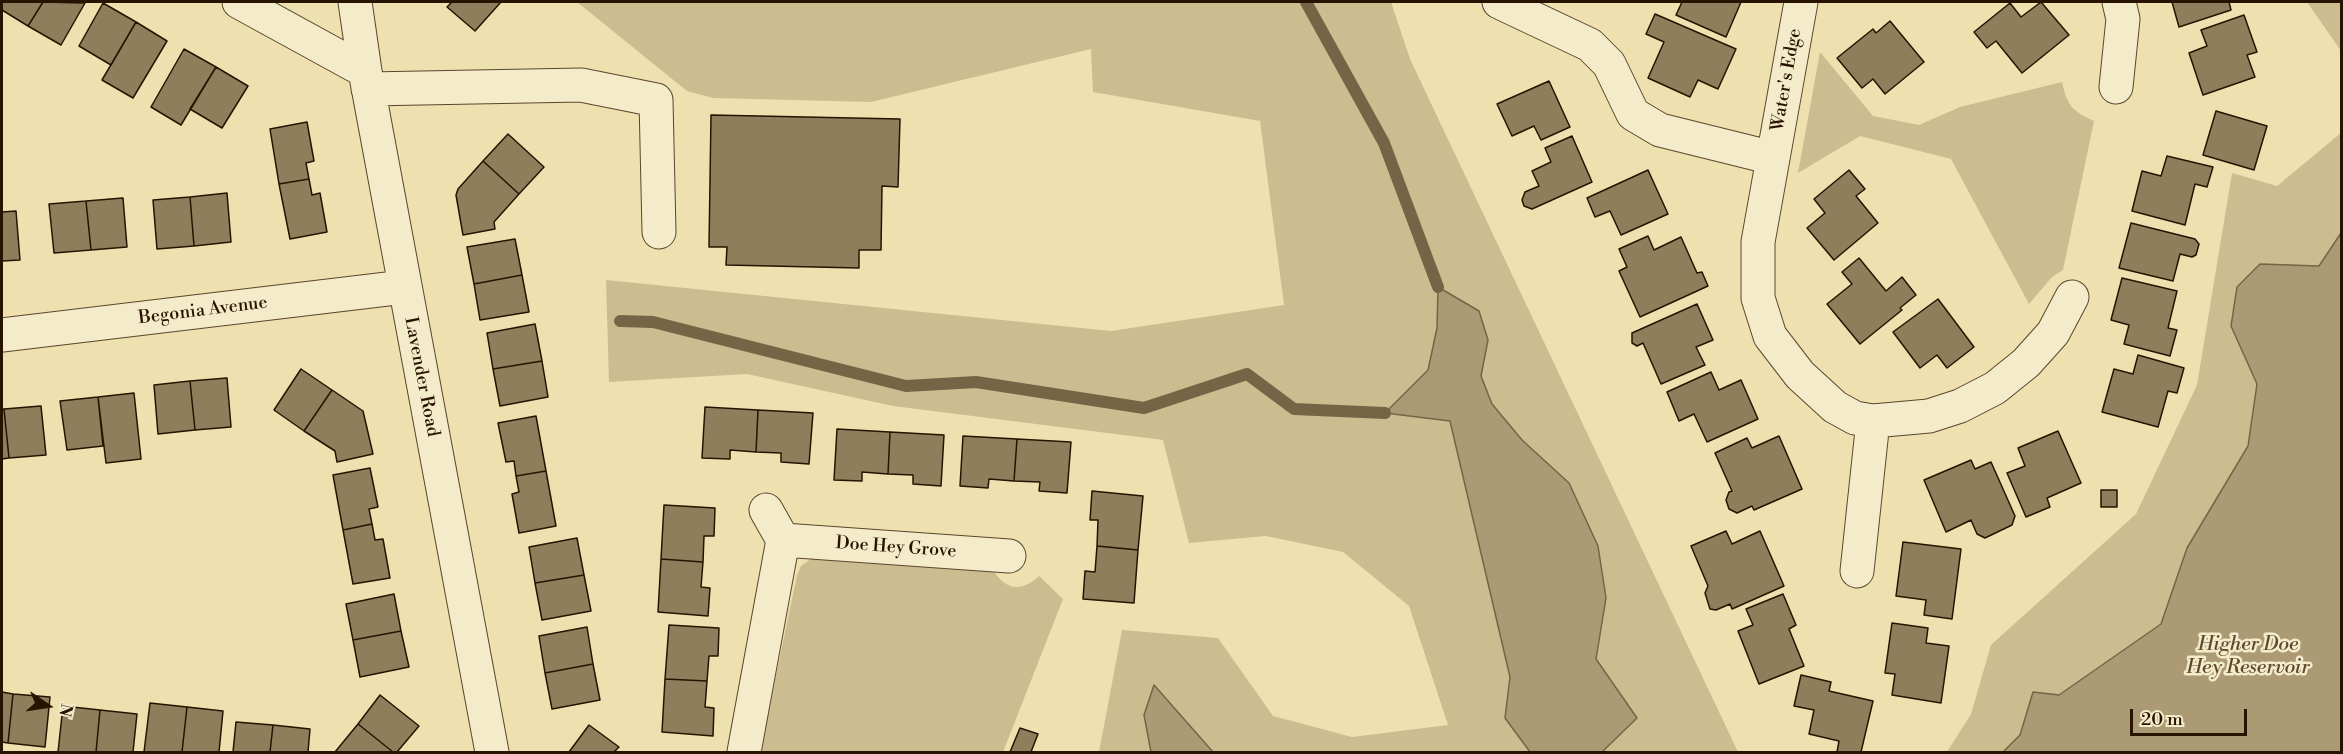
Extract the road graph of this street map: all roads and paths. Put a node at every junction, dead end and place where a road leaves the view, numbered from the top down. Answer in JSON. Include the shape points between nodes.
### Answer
{"nodes":[{"id":1,"x":239,"y":2,"type":"edge"},
{"id":2,"x":355,"y":2,"type":"edge"},
{"id":3,"x":1499,"y":2,"type":"edge"},
{"id":4,"x":1801,"y":2,"type":"edge"},
{"id":5,"x":2119,"y":2,"type":"edge"},
{"id":6,"x":366,"y":80,"type":"junction"},
{"id":7,"x":2115,"y":87,"type":"dead end"},
{"id":8,"x":1773,"y":158,"type":"junction"},
{"id":9,"x":659,"y":232,"type":"dead end"},
{"id":10,"x":404,"y":287,"type":"junction"},
{"id":11,"x":2072,"y":297,"type":"dead end"},
{"id":12,"x":2,"y":335,"type":"edge"},
{"id":13,"x":1873,"y":421,"type":"junction"},
{"id":14,"x":766,"y":510,"type":"dead end"},
{"id":15,"x":783,"y":540,"type":"junction"},
{"id":16,"x":1010,"y":556,"type":"dead end"},
{"id":17,"x":1857,"y":571,"type":"dead end"},
{"id":18,"x":492,"y":753,"type":"edge"},
{"id":19,"x":744,"y":753,"type":"edge"}],
"edges":[{"from":1,"to":6,"type":"street"},
{"from":2,"to":6,"type":"street","name":"Lavender Road"},
{"from":3,"to":8,"type":"street","name":"Water's Edge","via":[[1528,26],[1590,45],[1609,64],[1633,114],[1660,130]]},
{"from":4,"to":8,"type":"street","name":"Water's Edge"},
{"from":5,"to":7,"type":"street","via":[[2123,19]]},
{"from":6,"to":9,"type":"street","via":[[581,85],[656,100]]},
{"from":6,"to":10,"type":"street","name":"Lavender Road"},
{"from":8,"to":13,"type":"street","name":"Water's Edge","via":[[1758,242],[1758,298],[1770,336],[1800,375],[1835,407],[1855,418]]},
{"from":10,"to":12,"type":"street","name":"Begonia Avenue"},
{"from":10,"to":18,"type":"street","name":"Lavender Road"},
{"from":11,"to":13,"type":"street","name":"Water's Edge","via":[[2063,341],[2025,363],[1995,388],[1929,416]]},
{"from":13,"to":17,"type":"street"},
{"from":14,"to":15,"type":"street"},
{"from":15,"to":16,"type":"street","name":"Doe Hey Grove"},
{"from":15,"to":19,"type":"street"}]}
